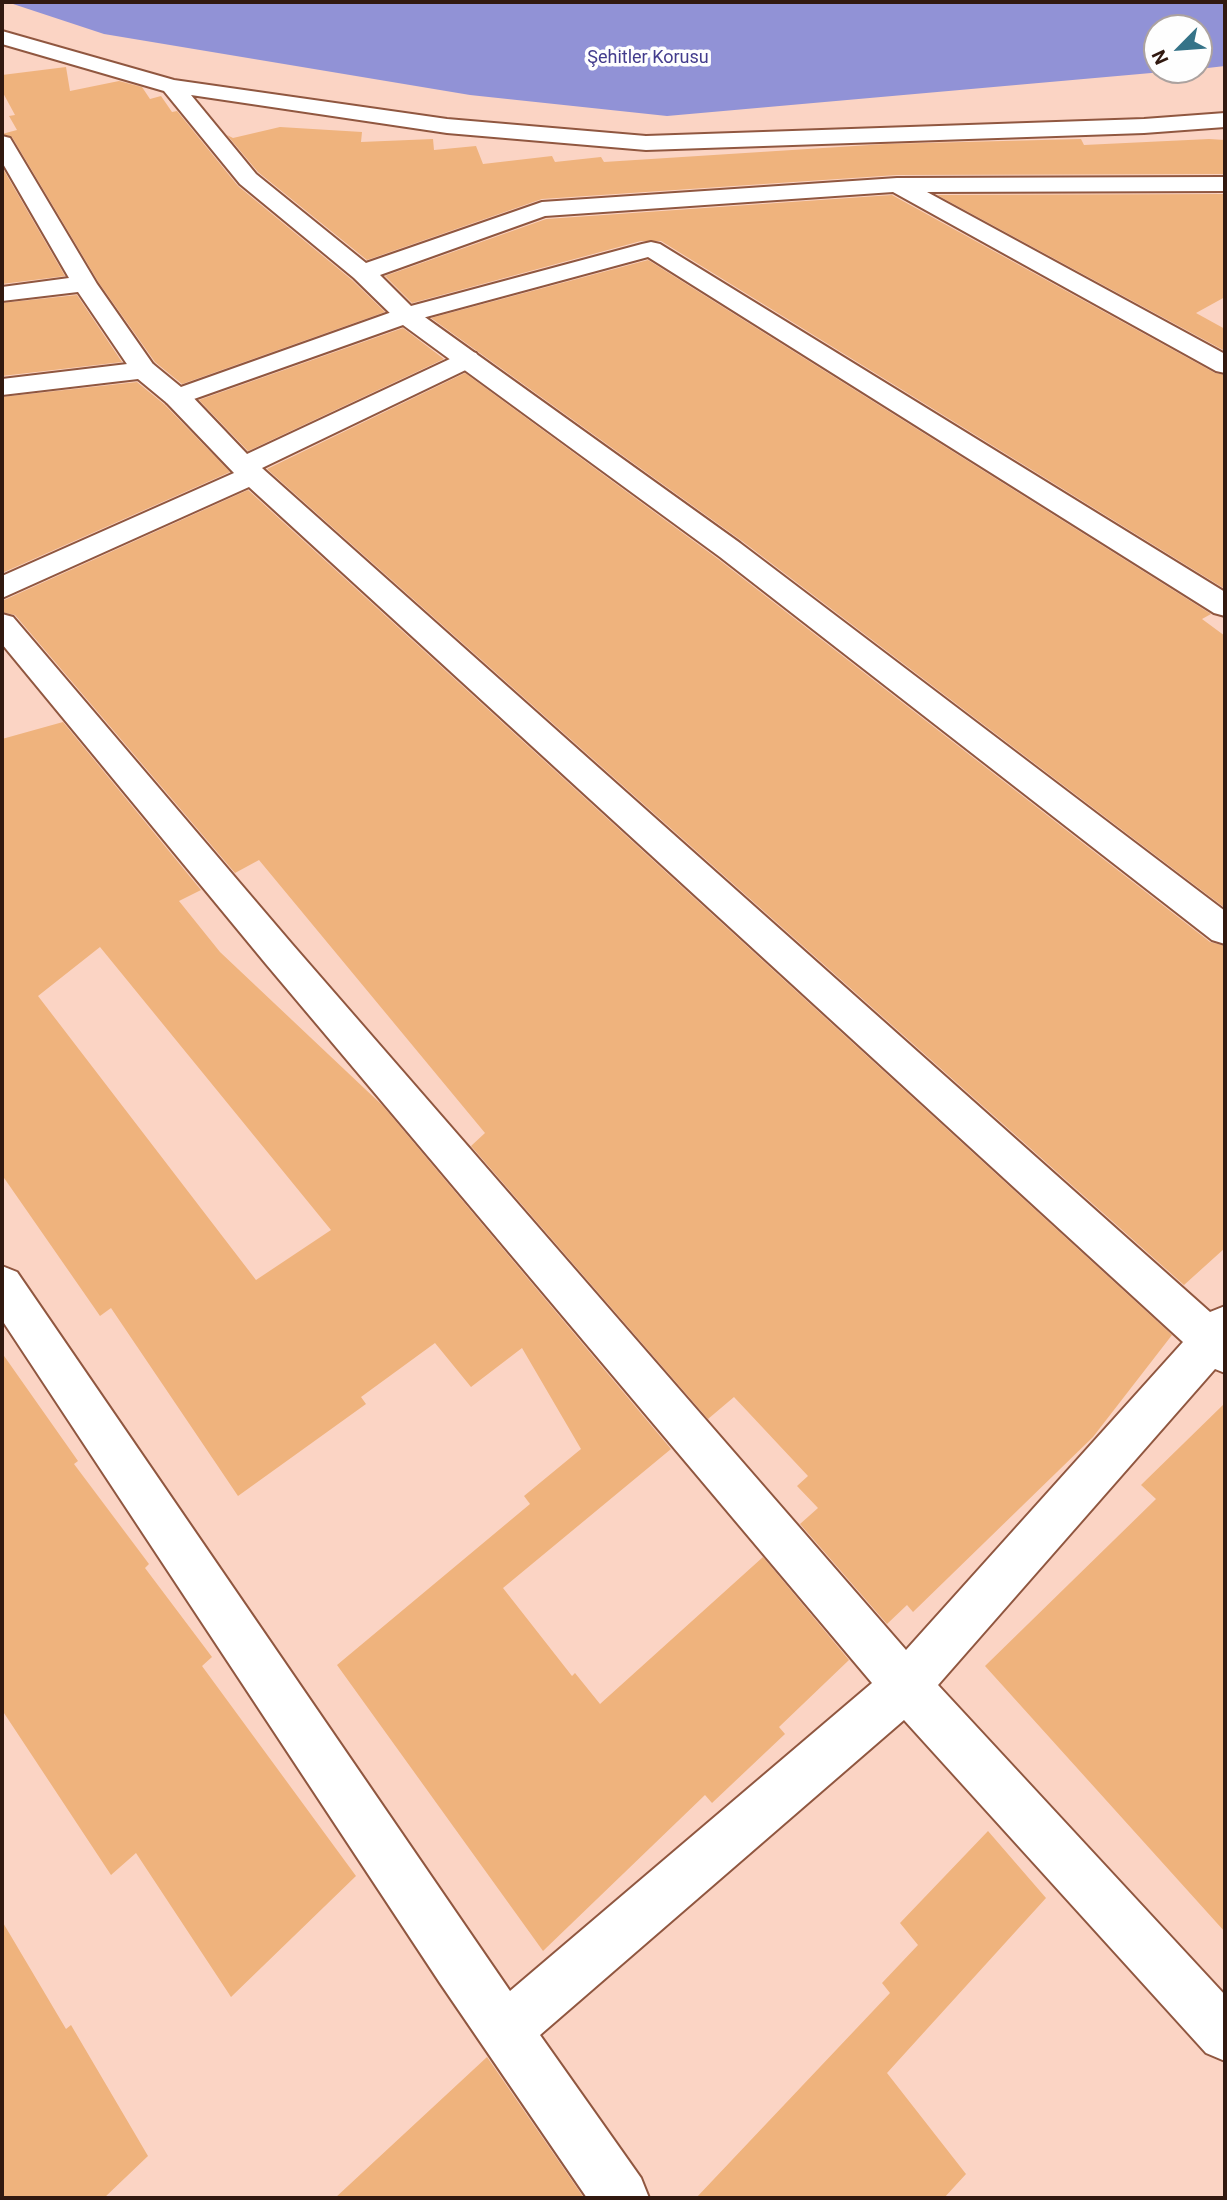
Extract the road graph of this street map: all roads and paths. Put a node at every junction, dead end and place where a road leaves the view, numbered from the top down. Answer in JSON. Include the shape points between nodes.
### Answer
{"nodes":[{"id":1,"x":2,"y":37,"type":"edge"},
{"id":2,"x":172,"y":86,"type":"junction"},
{"id":3,"x":1225,"y":120,"type":"edge"},
{"id":4,"x":2,"y":143,"type":"edge"},
{"id":5,"x":897,"y":185,"type":"junction"},
{"id":6,"x":1224,"y":185,"type":"edge"},
{"id":7,"x":363,"y":273,"type":"junction"},
{"id":8,"x":85,"y":284,"type":"junction"},
{"id":9,"x":2,"y":294,"type":"edge"},
{"id":10,"x":406,"y":315,"type":"junction"},
{"id":11,"x":467,"y":359,"type":"junction"},
{"id":12,"x":1225,"y":365,"type":"edge"},
{"id":13,"x":144,"y":370,"type":"junction"},
{"id":14,"x":2,"y":387,"type":"edge"},
{"id":15,"x":177,"y":397,"type":"junction"},
{"id":16,"x":248,"y":471,"type":"junction"},
{"id":17,"x":2,"y":588,"type":"edge"},
{"id":18,"x":1225,"y":606,"type":"edge"},
{"id":19,"x":2,"y":624,"type":"edge"},
{"id":20,"x":1225,"y":930,"type":"edge"},
{"id":21,"x":2,"y":1285,"type":"edge"},
{"id":22,"x":1221,"y":1340,"type":"edge"},
{"id":23,"x":906,"y":1686,"type":"junction"},
{"id":24,"x":505,"y":2030,"type":"junction"},
{"id":25,"x":1225,"y":2034,"type":"edge"},
{"id":26,"x":621,"y":2198,"type":"edge"}],
"edges":[{"from":1,"to":2,"type":"street"},
{"from":2,"to":3,"type":"street","via":[[447,126],[646,143]]},
{"from":2,"to":7,"type":"street","via":[[248,179]]},
{"from":4,"to":8,"type":"street"},
{"from":5,"to":6,"type":"street"},
{"from":5,"to":7,"type":"street","via":[[542,209]]},
{"from":5,"to":12,"type":"street"},
{"from":7,"to":10,"type":"street"},
{"from":8,"to":9,"type":"street"},
{"from":8,"to":13,"type":"street"},
{"from":10,"to":11,"type":"street"},
{"from":10,"to":15,"type":"street"},
{"from":10,"to":18,"type":"street","via":[[651,249]]},
{"from":11,"to":16,"type":"street"},
{"from":11,"to":20,"type":"street","via":[[730,550]]},
{"from":13,"to":14,"type":"street"},
{"from":13,"to":15,"type":"street"},
{"from":15,"to":16,"type":"street"},
{"from":16,"to":17,"type":"street"},
{"from":16,"to":22,"type":"street"},
{"from":19,"to":23,"type":"street"},
{"from":21,"to":24,"type":"street"},
{"from":22,"to":23,"type":"street"},
{"from":23,"to":24,"type":"street"},
{"from":23,"to":25,"type":"street"},
{"from":24,"to":26,"type":"street"}]}
